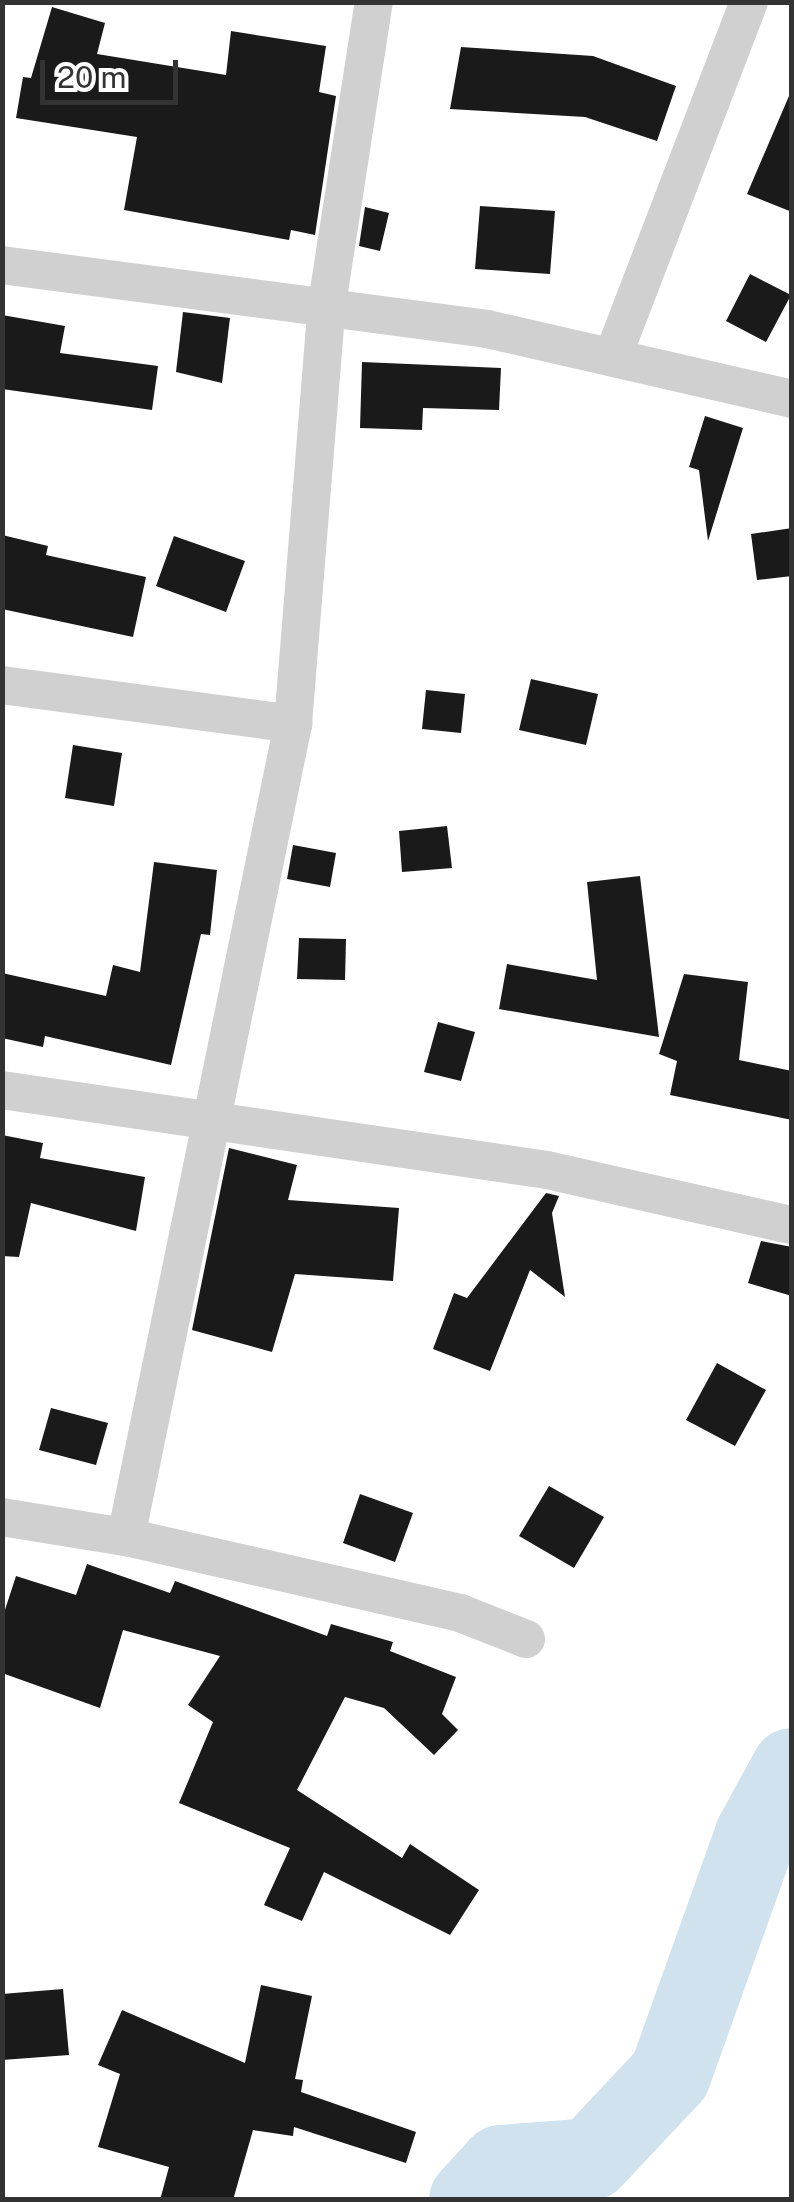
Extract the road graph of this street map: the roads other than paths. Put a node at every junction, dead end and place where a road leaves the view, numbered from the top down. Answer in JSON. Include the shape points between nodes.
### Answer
{"nodes":[{"id":1,"x":374,"y":2,"type":"edge"},
{"id":2,"x":749,"y":2,"type":"edge"},
{"id":3,"x":2,"y":265,"type":"edge"},
{"id":4,"x":327,"y":304,"type":"junction"},
{"id":5,"x":612,"y":356,"type":"junction"},
{"id":6,"x":792,"y":399,"type":"edge"},
{"id":7,"x":2,"y":685,"type":"edge"},
{"id":8,"x":293,"y":724,"type":"junction"},
{"id":9,"x":2,"y":1090,"type":"edge"},
{"id":10,"x":206,"y":1126,"type":"junction"},
{"id":11,"x":792,"y":1225,"type":"edge"},
{"id":12,"x":2,"y":1517,"type":"edge"},
{"id":13,"x":126,"y":1537,"type":"junction"},
{"id":14,"x":526,"y":1640,"type":"dead end"}],
"edges":[{"from":1,"to":4,"type":"street"},
{"from":2,"to":5,"type":"street"},
{"from":3,"to":4,"type":"street"},
{"from":4,"to":5,"type":"street"},
{"from":4,"to":8,"type":"street"},
{"from":5,"to":6,"type":"street"},
{"from":7,"to":8,"type":"street"},
{"from":8,"to":10,"type":"street"},
{"from":9,"to":10,"type":"street"},
{"from":10,"to":11,"type":"street","via":[[546,1170]]},
{"from":10,"to":13,"type":"street"},
{"from":12,"to":13,"type":"street"},
{"from":13,"to":14,"type":"street","via":[[460,1612]]}]}
